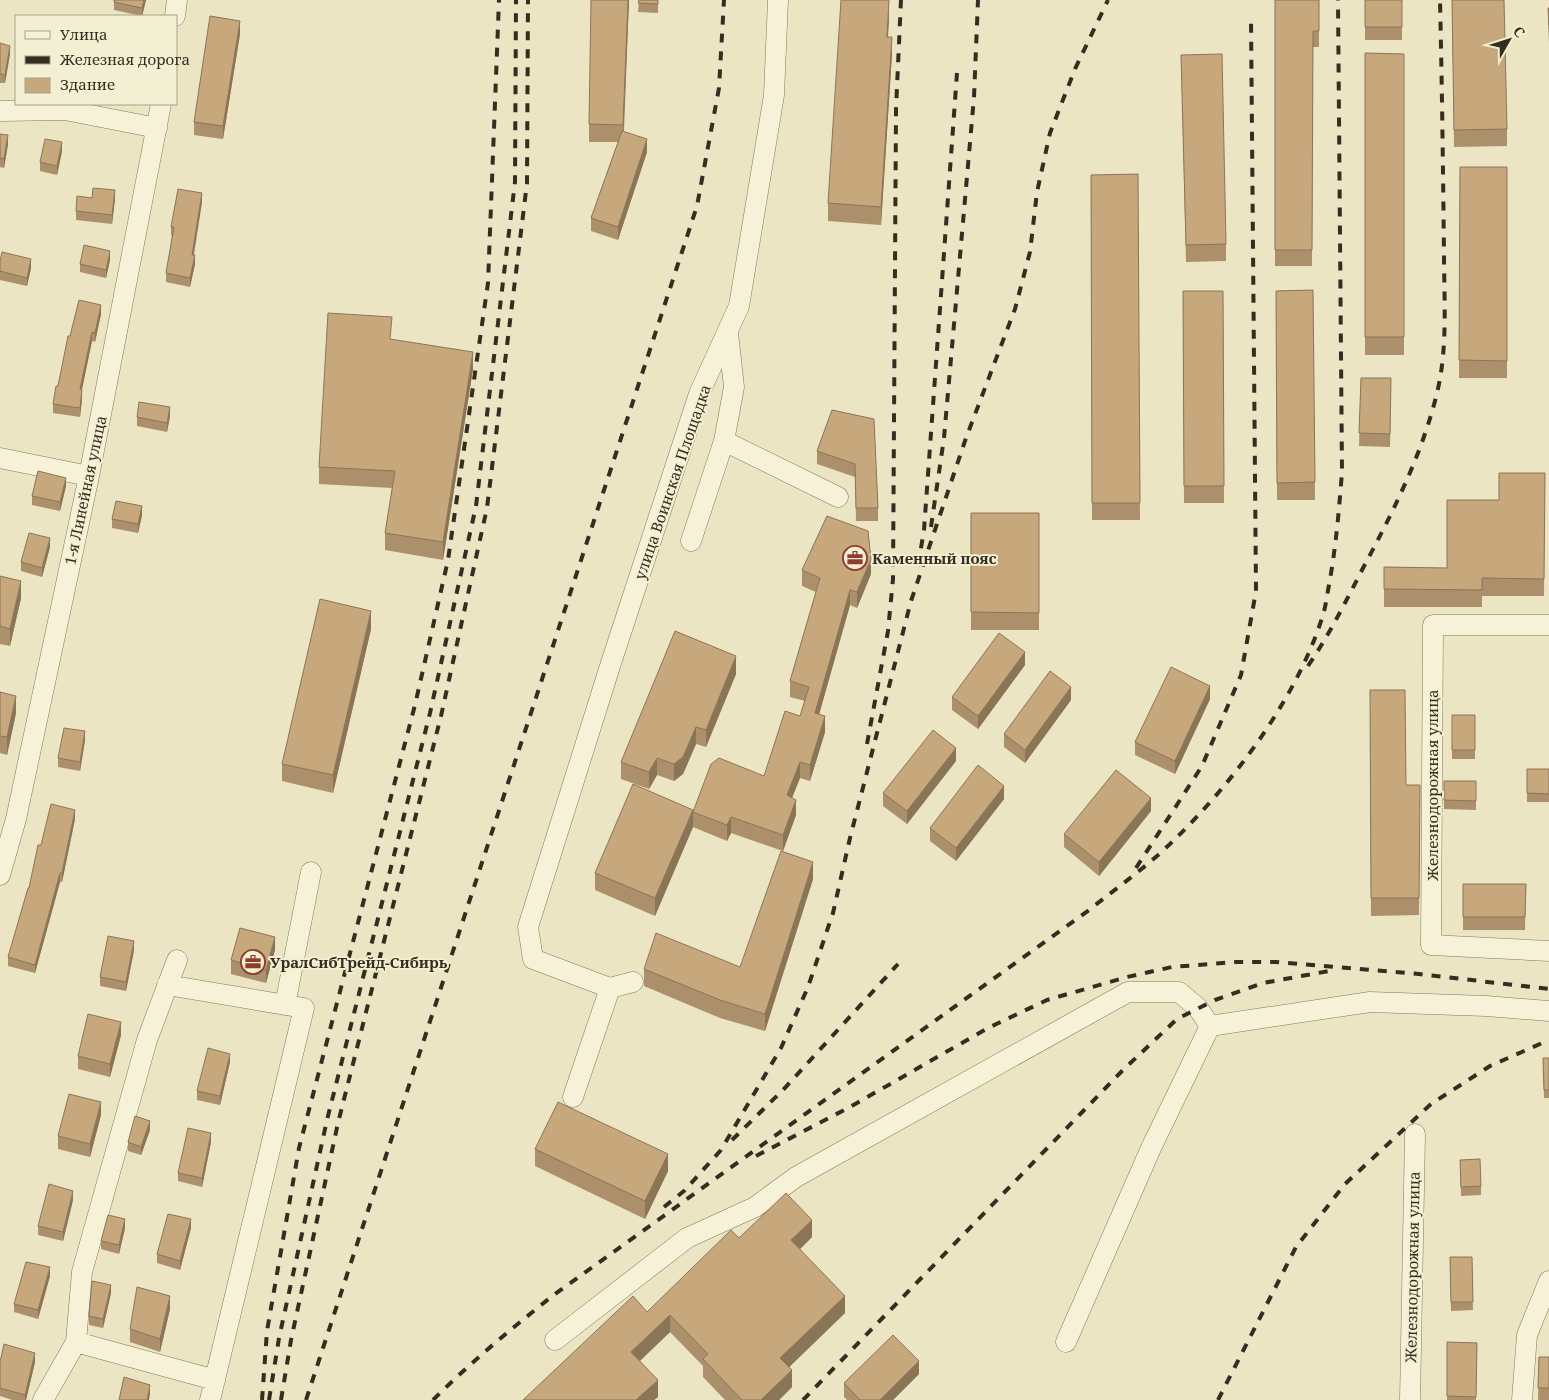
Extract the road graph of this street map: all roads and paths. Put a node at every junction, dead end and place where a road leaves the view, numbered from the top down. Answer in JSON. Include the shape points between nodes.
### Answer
{"nodes":[{"id":1,"x":177,"y":0,"type":"edge"},
{"id":2,"x":778,"y":0,"type":"edge"},
{"id":3,"x":174,"y":15,"type":"edge"},
{"id":4,"x":161,"y":105,"type":"edge"},
{"id":5,"x":0,"y":111,"type":"edge"},
{"id":6,"x":157,"y":128,"type":"junction"},
{"id":7,"x":728,"y":333,"type":"junction"},
{"id":8,"x":724,"y":441,"type":"junction"},
{"id":9,"x":0,"y":458,"type":"edge"},
{"id":10,"x":89,"y":476,"type":"junction"},
{"id":11,"x":838,"y":497,"type":"dead end"},
{"id":12,"x":691,"y":540,"type":"dead end"},
{"id":13,"x":1549,"y":625,"type":"edge"},
{"id":14,"x":8,"y":818,"type":"edge"},
{"id":15,"x":311,"y":872,"type":"dead end"},
{"id":16,"x":0,"y":875,"type":"edge"},
{"id":17,"x":1549,"y":951,"type":"edge"},
{"id":18,"x":177,"y":960,"type":"dead end"},
{"id":19,"x":633,"y":982,"type":"dead end"},
{"id":20,"x":168,"y":985,"type":"junction"},
{"id":21,"x":610,"y":988,"type":"junction"},
{"id":22,"x":285,"y":1005,"type":"junction"},
{"id":23,"x":1549,"y":1011,"type":"edge"},
{"id":24,"x":1210,"y":1026,"type":"junction"},
{"id":25,"x":573,"y":1097,"type":"dead end"},
{"id":26,"x":1415,"y":1134,"type":"dead end"},
{"id":27,"x":1549,"y":1280,"type":"edge"},
{"id":28,"x":555,"y":1340,"type":"dead end"},
{"id":29,"x":76,"y":1342,"type":"junction"},
{"id":30,"x":1066,"y":1342,"type":"dead end"},
{"id":31,"x":215,"y":1380,"type":"junction"},
{"id":32,"x":43,"y":1400,"type":"edge"},
{"id":33,"x":210,"y":1400,"type":"edge"},
{"id":34,"x":1410,"y":1400,"type":"edge"},
{"id":35,"x":1522,"y":1400,"type":"edge"}],
"edges":[{"from":1,"to":3,"type":"street"},
{"from":2,"to":7,"type":"street","name":"улица Воинская Площадка","via":[[774,95],[739,306]]},
{"from":4,"to":6,"type":"street","name":"1-я Линейная улица"},
{"from":5,"to":6,"type":"street","via":[[65,110]]},
{"from":6,"to":10,"type":"street","name":"1-я Линейная улица"},
{"from":7,"to":8,"type":"street","via":[[734,387]]},
{"from":7,"to":21,"type":"street","name":"улица Воинская Площадка","via":[[699,394],[528,927],[533,959]]},
{"from":8,"to":11,"type":"street"},
{"from":8,"to":12,"type":"street"},
{"from":9,"to":10,"type":"street"},
{"from":10,"to":14,"type":"street","name":"1-я Линейная улица"},
{"from":13,"to":17,"type":"street","name":"Железнодорожная улица","via":[[1433,625],[1431,945]]},
{"from":14,"to":16,"type":"street","name":"1-я Линейная улица"},
{"from":15,"to":22,"type":"street"},
{"from":18,"to":20,"type":"street"},
{"from":19,"to":21,"type":"street"},
{"from":20,"to":22,"type":"street"},
{"from":20,"to":29,"type":"street","via":[[147,1040],[82,1272]]},
{"from":21,"to":25,"type":"street"},
{"from":22,"to":31,"type":"street","via":[[304,1008]]},
{"from":23,"to":24,"type":"street","via":[[1370,1002]]},
{"from":24,"to":28,"type":"street","via":[[1198,1008],[1179,992],[1128,992],[796,1177],[755,1207],[687,1238]]},
{"from":24,"to":30,"type":"street"},
{"from":26,"to":34,"type":"street","name":"Железнодорожная улица"},
{"from":27,"to":35,"type":"street","via":[[1527,1335]]},
{"from":29,"to":31,"type":"street"},
{"from":29,"to":32,"type":"street"},
{"from":31,"to":33,"type":"street"}]}
